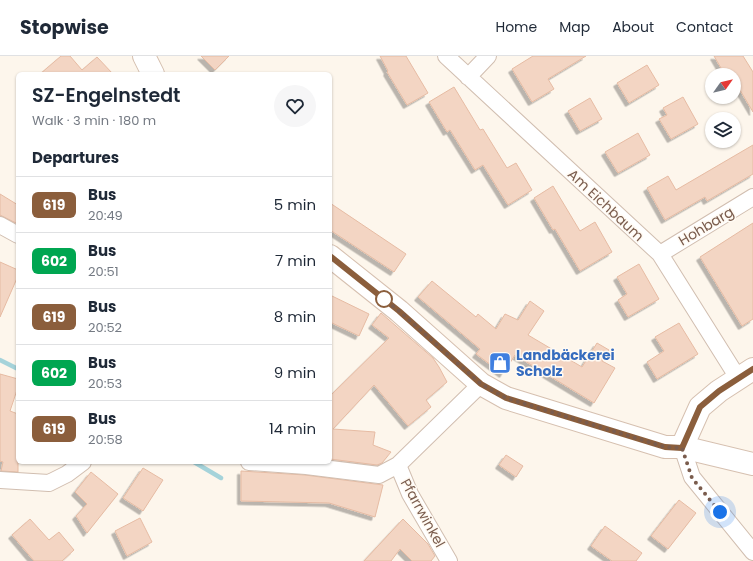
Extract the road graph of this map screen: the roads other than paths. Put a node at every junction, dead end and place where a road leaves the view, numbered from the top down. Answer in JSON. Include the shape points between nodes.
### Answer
{"nodes":[{"id":1,"x":144,"y":56,"type":"edge"},
{"id":2,"x":446,"y":56,"type":"edge"},
{"id":3,"x":488,"y":56,"type":"edge"},
{"id":4,"x":152,"y":72,"type":"edge"},
{"id":5,"x":468,"y":77,"type":"junction"},
{"id":6,"x":753,"y":198,"type":"edge"},
{"id":7,"x":0,"y":225,"type":"edge"},
{"id":8,"x":16,"y":234,"type":"edge"},
{"id":9,"x":660,"y":254,"type":"junction"},
{"id":10,"x":332,"y":258,"type":"edge"},
{"id":11,"x":745,"y":374,"type":"edge"},
{"id":12,"x":481,"y":384,"type":"junction"},
{"id":13,"x":682,"y":448,"type":"junction"},
{"id":14,"x":80,"y":464,"type":"edge"},
{"id":15,"x":278,"y":464,"type":"edge"},
{"id":16,"x":753,"y":464,"type":"edge"},
{"id":17,"x":398,"y":465,"type":"junction"},
{"id":18,"x":0,"y":480,"type":"edge"},
{"id":19,"x":753,"y":552,"type":"edge"},
{"id":20,"x":449,"y":561,"type":"edge"}],
"edges":[{"from":1,"to":4,"type":"street"},
{"from":2,"to":5,"type":"street","name":"Am Eichbaum"},
{"from":3,"to":5,"type":"street"},
{"from":5,"to":9,"type":"street","name":"Am Eichbaum"},
{"from":6,"to":9,"type":"street","name":"Hohbarg"},
{"from":7,"to":8,"type":"street"},
{"from":9,"to":11,"type":"street","name":"Am Eichbaum"},
{"from":10,"to":12,"type":"street","via":[[399,311]]},
{"from":11,"to":13,"type":"street","via":[[700,407]]},
{"from":12,"to":13,"type":"street","via":[[506,398],[665,447]]},
{"from":12,"to":17,"type":"street"},
{"from":13,"to":16,"type":"street"},
{"from":13,"to":19,"type":"street","via":[[692,478]]},
{"from":14,"to":18,"type":"street","via":[[49,483]]},
{"from":15,"to":17,"type":"street","via":[[379,475]]},
{"from":17,"to":20,"type":"street","name":"Pfarrwinkel","via":[[410,494]]}]}
